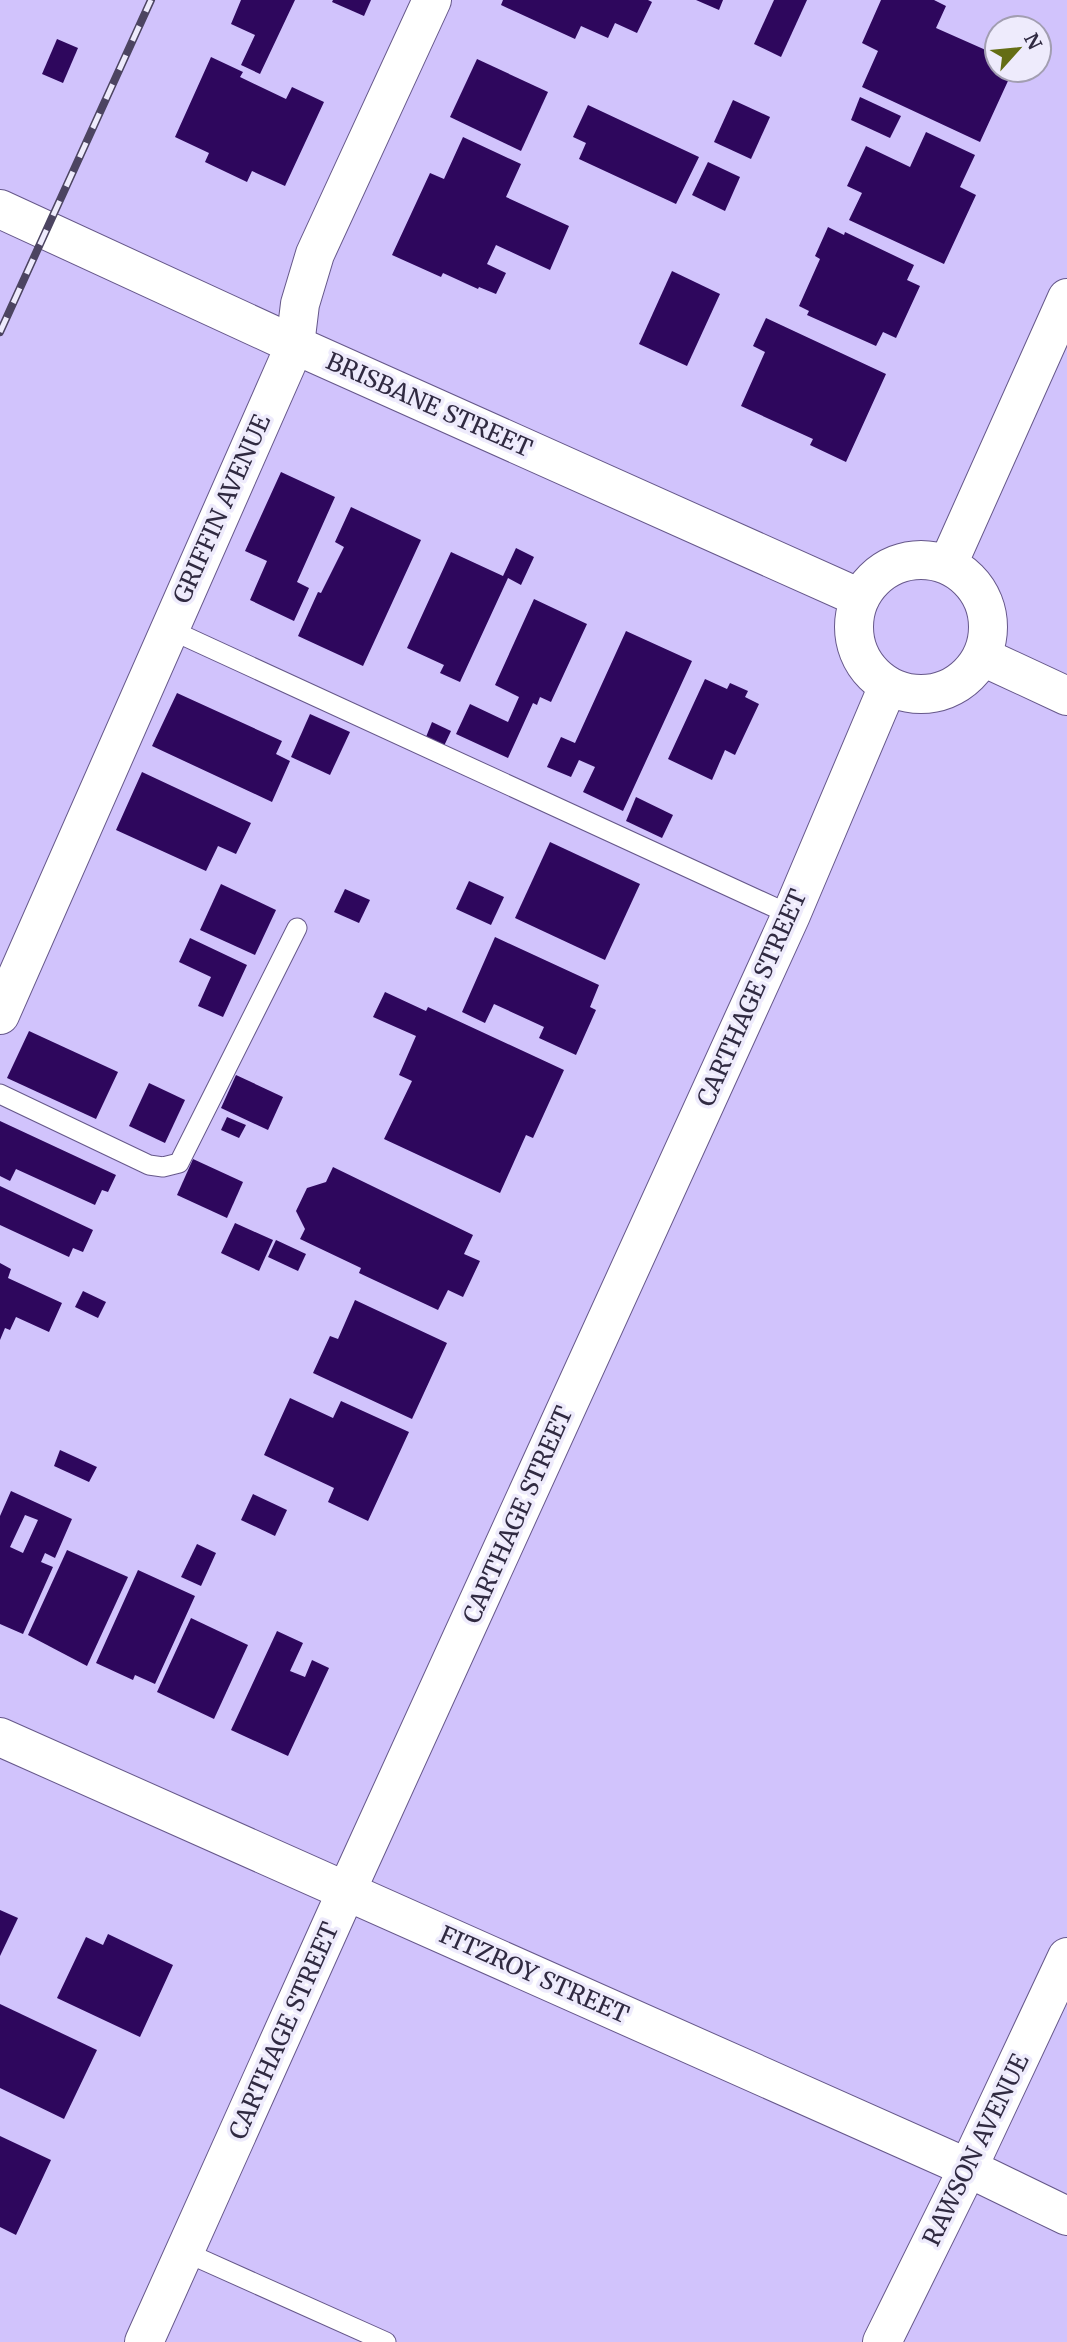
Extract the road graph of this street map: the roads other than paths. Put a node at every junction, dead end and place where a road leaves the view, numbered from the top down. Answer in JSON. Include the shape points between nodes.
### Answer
{"nodes":[{"id":1,"x":432,"y":0,"type":"edge"},
{"id":2,"x":0,"y":209,"type":"edge"},
{"id":3,"x":1067,"y":298,"type":"edge"},
{"id":4,"x":295,"y":345,"type":"junction"},
{"id":5,"x":948,"y":564,"type":"junction"},
{"id":6,"x":860,"y":598,"type":"junction"},
{"id":7,"x":169,"y":629,"type":"junction"},
{"id":8,"x":983,"y":657,"type":"junction"},
{"id":9,"x":888,"y":686,"type":"junction"},
{"id":10,"x":1067,"y":696,"type":"edge"},
{"id":11,"x":791,"y":915,"type":"junction"},
{"id":12,"x":298,"y":928,"type":"dead end"},
{"id":13,"x":0,"y":1015,"type":"edge"},
{"id":14,"x":0,"y":1094,"type":"edge"},
{"id":15,"x":0,"y":1737,"type":"edge"},
{"id":16,"x":346,"y":1892,"type":"junction"},
{"id":17,"x":1067,"y":1957,"type":"edge"},
{"id":18,"x":968,"y":2168,"type":"junction"},
{"id":19,"x":1067,"y":2216,"type":"edge"},
{"id":20,"x":185,"y":2252,"type":"junction"},
{"id":21,"x":144,"y":2342,"type":"edge"},
{"id":22,"x":386,"y":2342,"type":"edge"},
{"id":23,"x":882,"y":2342,"type":"edge"}],
"edges":[{"from":1,"to":4,"type":"street","name":"GRIFFIN AVENUE","via":[[315,254],[300,304]]},
{"from":2,"to":4,"type":"street","name":"BRISBANE STREET"},
{"from":3,"to":5,"type":"street"},
{"from":4,"to":6,"type":"street","name":"BRISBANE STREET"},
{"from":4,"to":7,"type":"street","name":"GRIFFIN AVENUE"},
{"from":5,"to":6,"type":"street","via":[[907,560],[872,580]]},
{"from":5,"to":8,"type":"street","via":[[967,576],[988,614],[989,636]]},
{"from":6,"to":9,"type":"street","via":[[855,637],[861,657],[872,674]]},
{"from":7,"to":11,"type":"lane"},
{"from":7,"to":13,"type":"street","name":"GRIFFIN AVENUE"},
{"from":8,"to":9,"type":"street","via":[[970,675],[931,695],[909,694]]},
{"from":8,"to":10,"type":"street"},
{"from":9,"to":11,"type":"street","name":"CARTHAGE STREET"},
{"from":11,"to":16,"type":"street","name":"CARTHAGE STREET"},
{"from":12,"to":14,"type":"lane","via":[[179,1163],[149,1165]]},
{"from":15,"to":16,"type":"street","name":"FITZROY STREET"},
{"from":16,"to":18,"type":"street","name":"FITZROY STREET"},
{"from":16,"to":20,"type":"street","name":"CARTHAGE STREET"},
{"from":17,"to":18,"type":"street","name":"RAWSON AVENUE"},
{"from":18,"to":19,"type":"street","name":"FITZROY STREET"},
{"from":18,"to":23,"type":"street","name":"RAWSON AVENUE"},
{"from":20,"to":21,"type":"street","name":"CARTHAGE STREET"},
{"from":20,"to":22,"type":"lane"}]}
